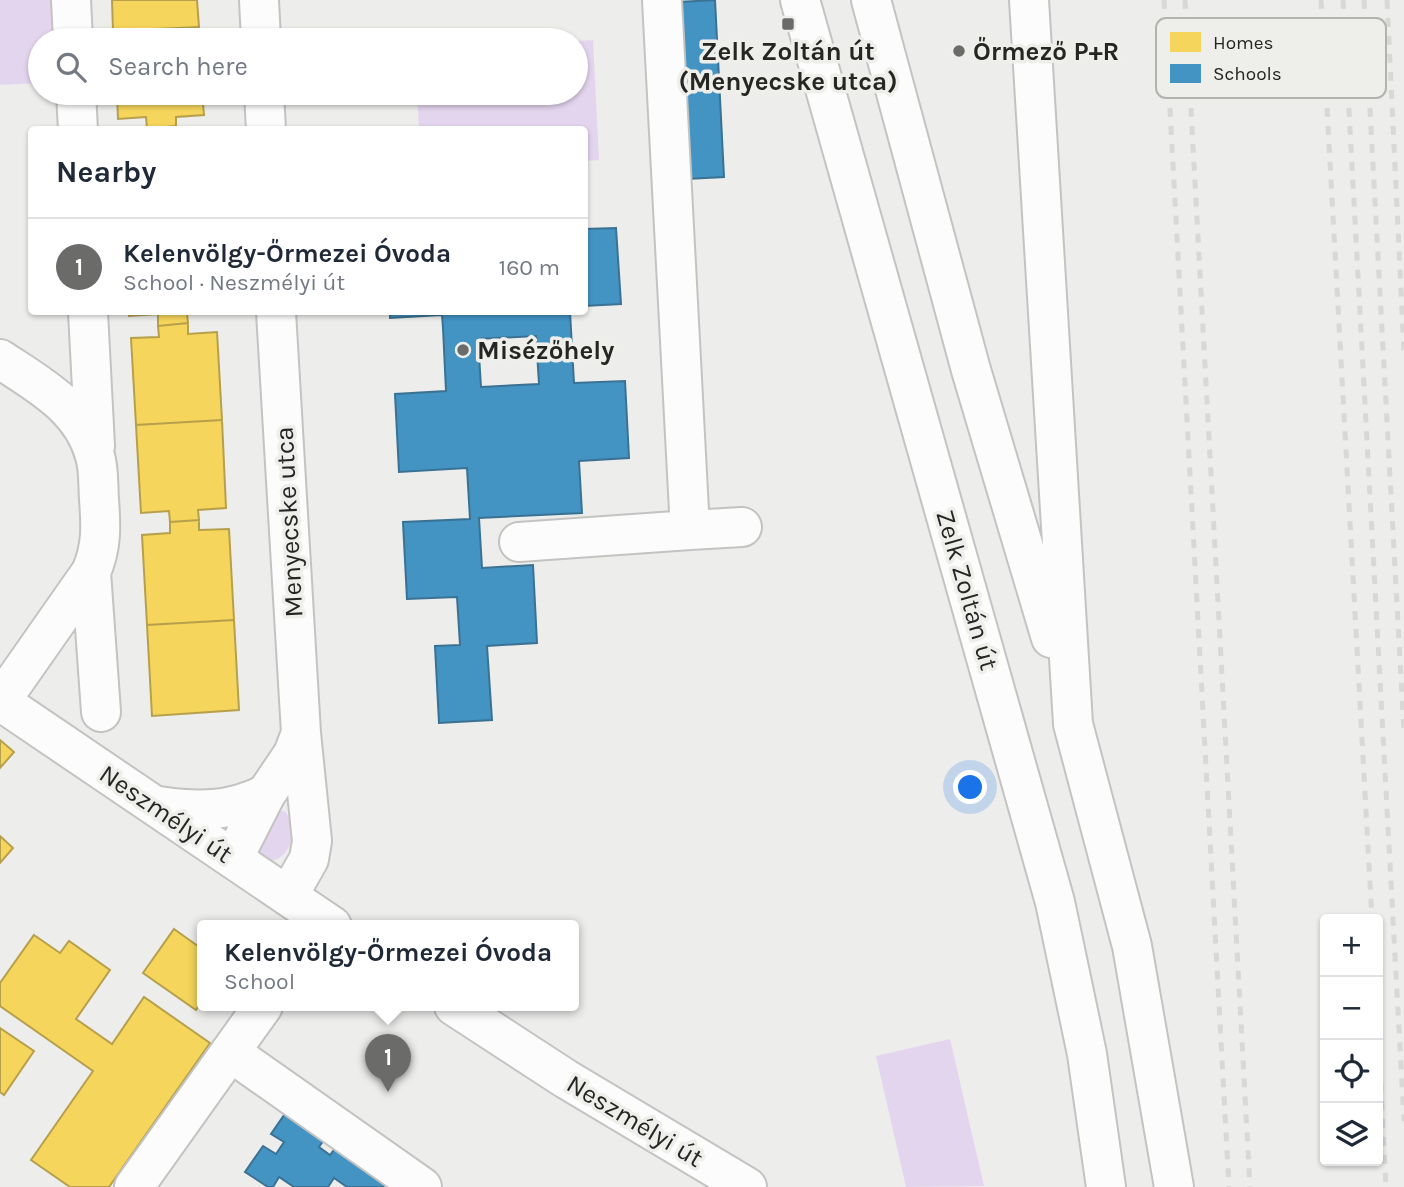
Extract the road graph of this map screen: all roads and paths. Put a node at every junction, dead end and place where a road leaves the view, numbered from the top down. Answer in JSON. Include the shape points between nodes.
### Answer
{"nodes":[{"id":1,"x":71,"y":0,"type":"edge"},
{"id":2,"x":259,"y":0,"type":"edge"},
{"id":3,"x":662,"y":0,"type":"edge"},
{"id":4,"x":800,"y":0,"type":"edge"},
{"id":5,"x":871,"y":0,"type":"edge"},
{"id":6,"x":1029,"y":0,"type":"edge"},
{"id":7,"x":72,"y":28,"type":"edge"},
{"id":8,"x":260,"y":28,"type":"edge"},
{"id":9,"x":77,"y":105,"type":"edge"},
{"id":10,"x":265,"y":105,"type":"edge"},
{"id":11,"x":78,"y":126,"type":"edge"},
{"id":12,"x":266,"y":126,"type":"edge"},
{"id":13,"x":88,"y":315,"type":"edge"},
{"id":14,"x":276,"y":315,"type":"edge"},
{"id":15,"x":0,"y":359,"type":"edge"},
{"id":16,"x":96,"y":457,"type":"junction"},
{"id":17,"x":742,"y":527,"type":"dead end"},
{"id":18,"x":690,"y":530,"type":"junction"},
{"id":19,"x":519,"y":542,"type":"dead end"},
{"id":20,"x":91,"y":572,"type":"junction"},
{"id":21,"x":1070,"y":699,"type":"junction"},
{"id":22,"x":0,"y":702,"type":"edge"},
{"id":23,"x":101,"y":712,"type":"dead end"},
{"id":24,"x":301,"y":733,"type":"junction"},
{"id":25,"x":266,"y":794,"type":"junction"},
{"id":26,"x":153,"y":805,"type":"junction"},
{"id":27,"x":233,"y":859,"type":"junction"},
{"id":28,"x":288,"y":896,"type":"junction"},
{"id":29,"x":320,"y":920,"type":"edge"},
{"id":30,"x":259,"y":1011,"type":"edge"},
{"id":31,"x":462,"y":1011,"type":"edge"},
{"id":32,"x":230,"y":1052,"type":"junction"},
{"id":33,"x":134,"y":1187,"type":"edge"},
{"id":34,"x":422,"y":1187,"type":"edge"},
{"id":35,"x":747,"y":1187,"type":"edge"},
{"id":36,"x":1106,"y":1187,"type":"edge"},
{"id":37,"x":1174,"y":1187,"type":"edge"}],
"edges":[{"from":1,"to":7,"type":"street"},
{"from":2,"to":8,"type":"street"},
{"from":3,"to":18,"type":"street"},
{"from":4,"to":36,"type":"street","name":"Zelk Zoltán út","via":[[1055,902],[1087,1054]]},
{"from":5,"to":21,"type":"street","via":[[971,370]]},
{"from":6,"to":21,"type":"street"},
{"from":9,"to":11,"type":"street"},
{"from":10,"to":12,"type":"street"},
{"from":13,"to":16,"type":"street"},
{"from":14,"to":24,"type":"street","name":"Menyecske utca"},
{"from":15,"to":16,"type":"street","via":[[62,401],[80,421]]},
{"from":16,"to":20,"type":"street","via":[[101,537]]},
{"from":17,"to":18,"type":"street"},
{"from":18,"to":19,"type":"street"},
{"from":20,"to":22,"type":"street"},
{"from":20,"to":23,"type":"street"},
{"from":21,"to":37,"type":"street","via":[[1076,740],[1132,946]]},
{"from":22,"to":26,"type":"street","name":"Neszmélyi út"},
{"from":24,"to":25,"type":"street","name":"Menyecske utca","via":[[293,754]]},
{"from":24,"to":28,"type":"street","name":"Menyecske utca","via":[[312,841],[309,859]]},
{"from":25,"to":26,"type":"street","via":[[230,809],[198,811]]},
{"from":25,"to":27,"type":"street","name":"Menyecske utca"},
{"from":26,"to":27,"type":"street","name":"Neszmélyi út"},
{"from":27,"to":28,"type":"street","name":"Neszmélyi út"},
{"from":28,"to":29,"type":"street","name":"Neszmélyi út"},
{"from":30,"to":32,"type":"street"},
{"from":31,"to":35,"type":"street","name":"Neszmélyi út"},
{"from":32,"to":33,"type":"street"},
{"from":32,"to":34,"type":"street"}]}
